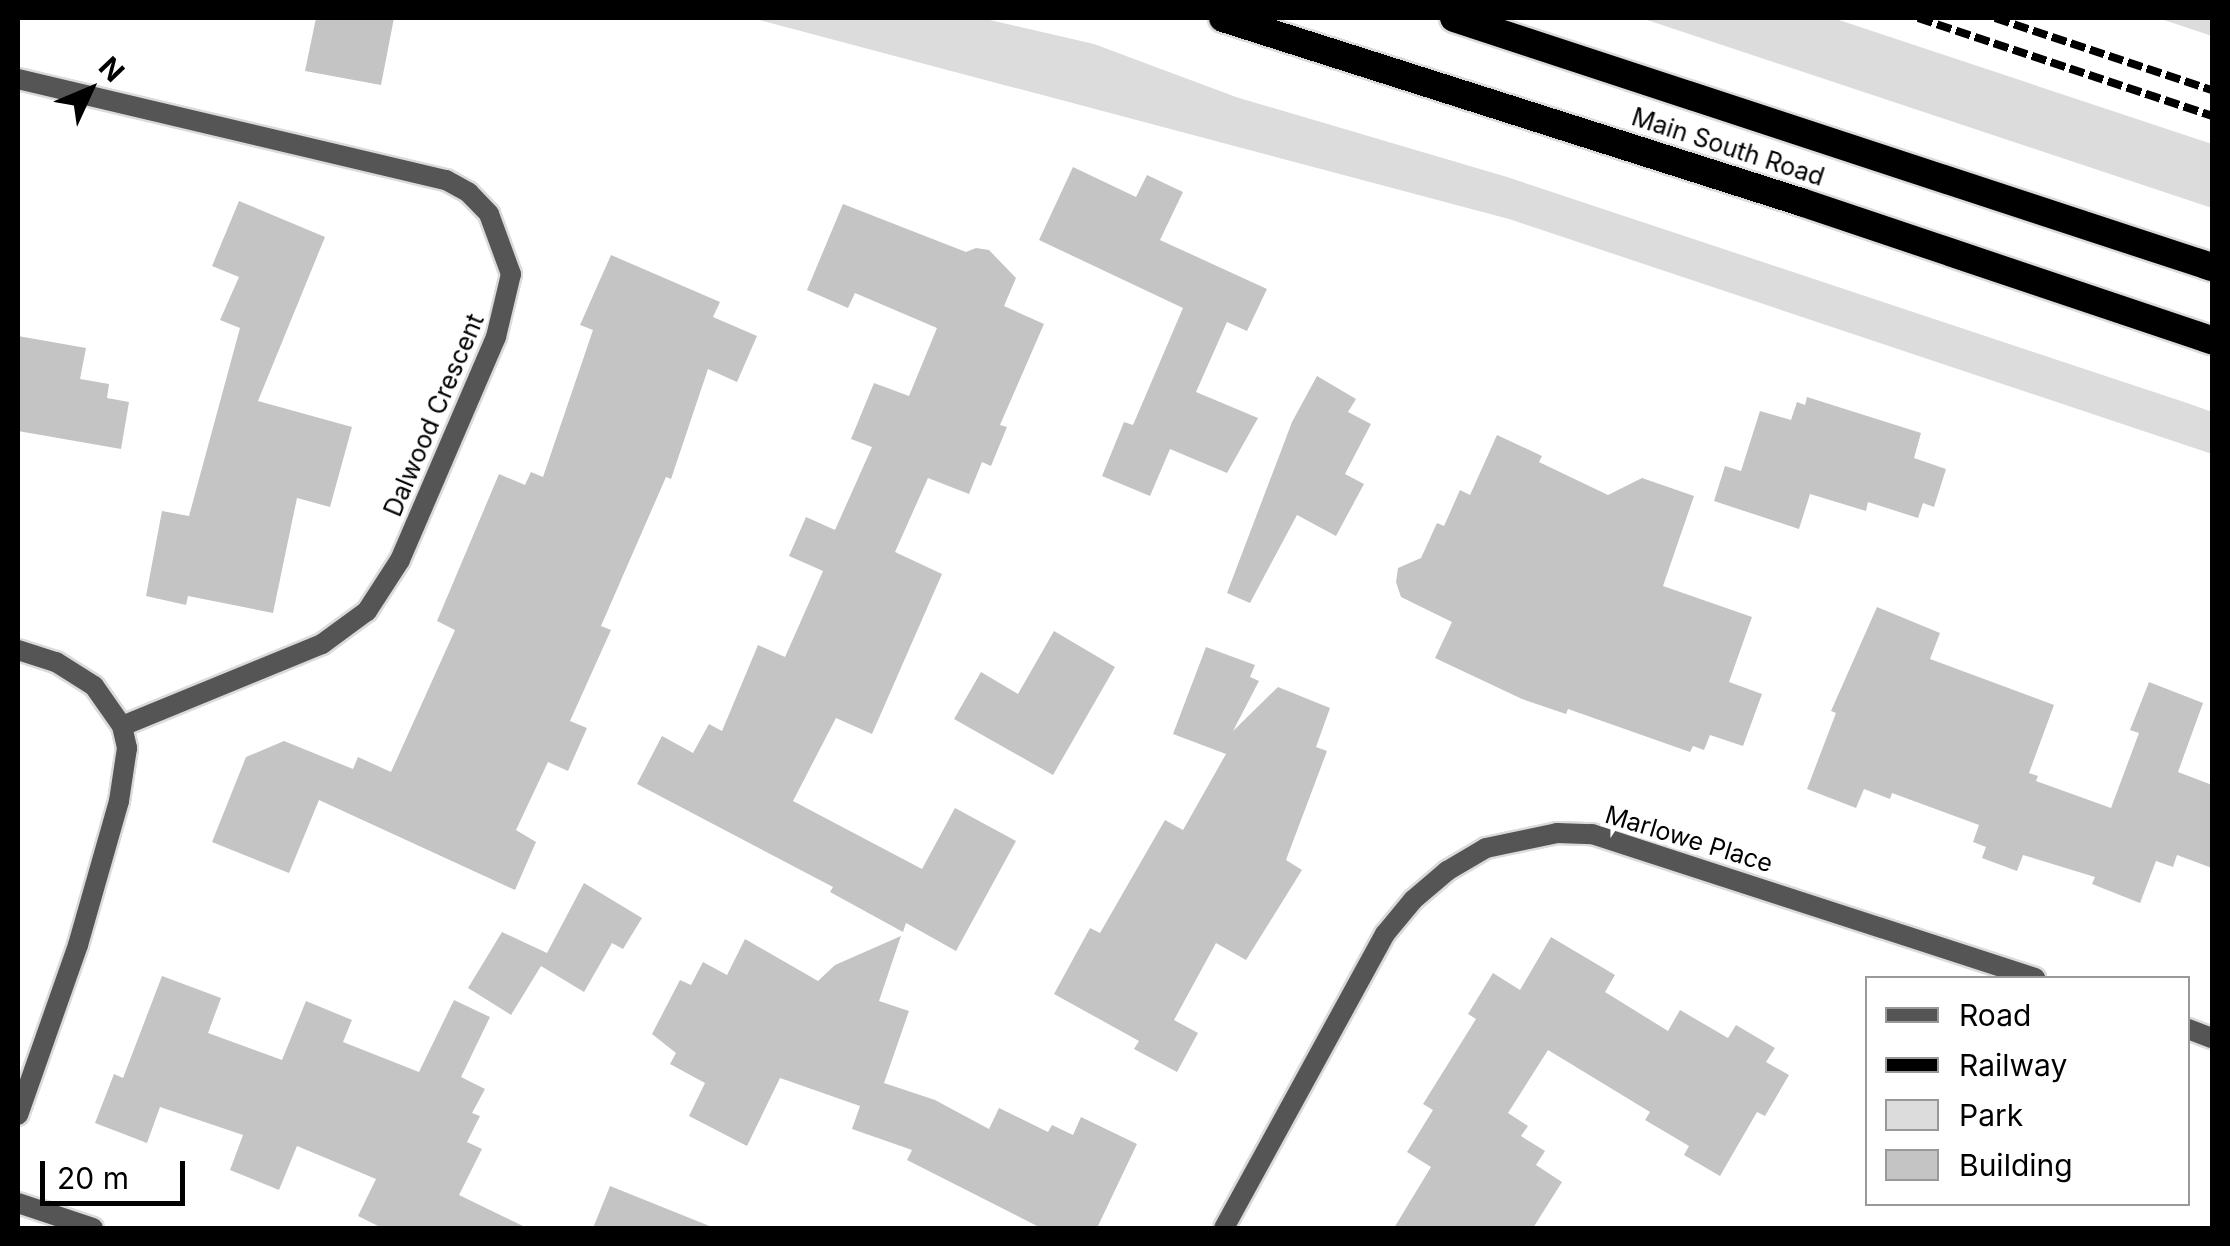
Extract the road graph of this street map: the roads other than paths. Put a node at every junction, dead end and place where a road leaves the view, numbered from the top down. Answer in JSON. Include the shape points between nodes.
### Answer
{"nodes":[{"id":1,"x":1223,"y":18,"type":"edge"},
{"id":2,"x":1454,"y":18,"type":"edge"},
{"id":3,"x":18,"y":79,"type":"edge"},
{"id":4,"x":2212,"y":267,"type":"edge"},
{"id":5,"x":2212,"y":340,"type":"edge"},
{"id":6,"x":18,"y":650,"type":"edge"},
{"id":7,"x":122,"y":726,"type":"junction"},
{"id":8,"x":2029,"y":976,"type":"edge"},
{"id":9,"x":18,"y":1116,"type":"edge"},
{"id":10,"x":18,"y":1203,"type":"edge"},
{"id":11,"x":93,"y":1228,"type":"edge"},
{"id":12,"x":1224,"y":1228,"type":"edge"}],
"edges":[{"from":1,"to":5,"type":"highway","name":"Main South Road"},
{"from":2,"to":4,"type":"highway","name":"Main South Road"},
{"from":3,"to":7,"type":"street","name":"Dalwood Crescent","via":[[446,180],[488,214],[511,274],[496,337],[400,560],[367,612],[322,644]]},
{"from":6,"to":7,"type":"street","via":[[76,672],[110,704]]},
{"from":7,"to":9,"type":"street","via":[[127,748],[119,801],[69,974]]},
{"from":8,"to":12,"type":"street","name":"Marlowe Place","via":[[1592,834],[1557,832],[1486,848],[1412,900],[1386,934]]},
{"from":10,"to":11,"type":"street"}]}
